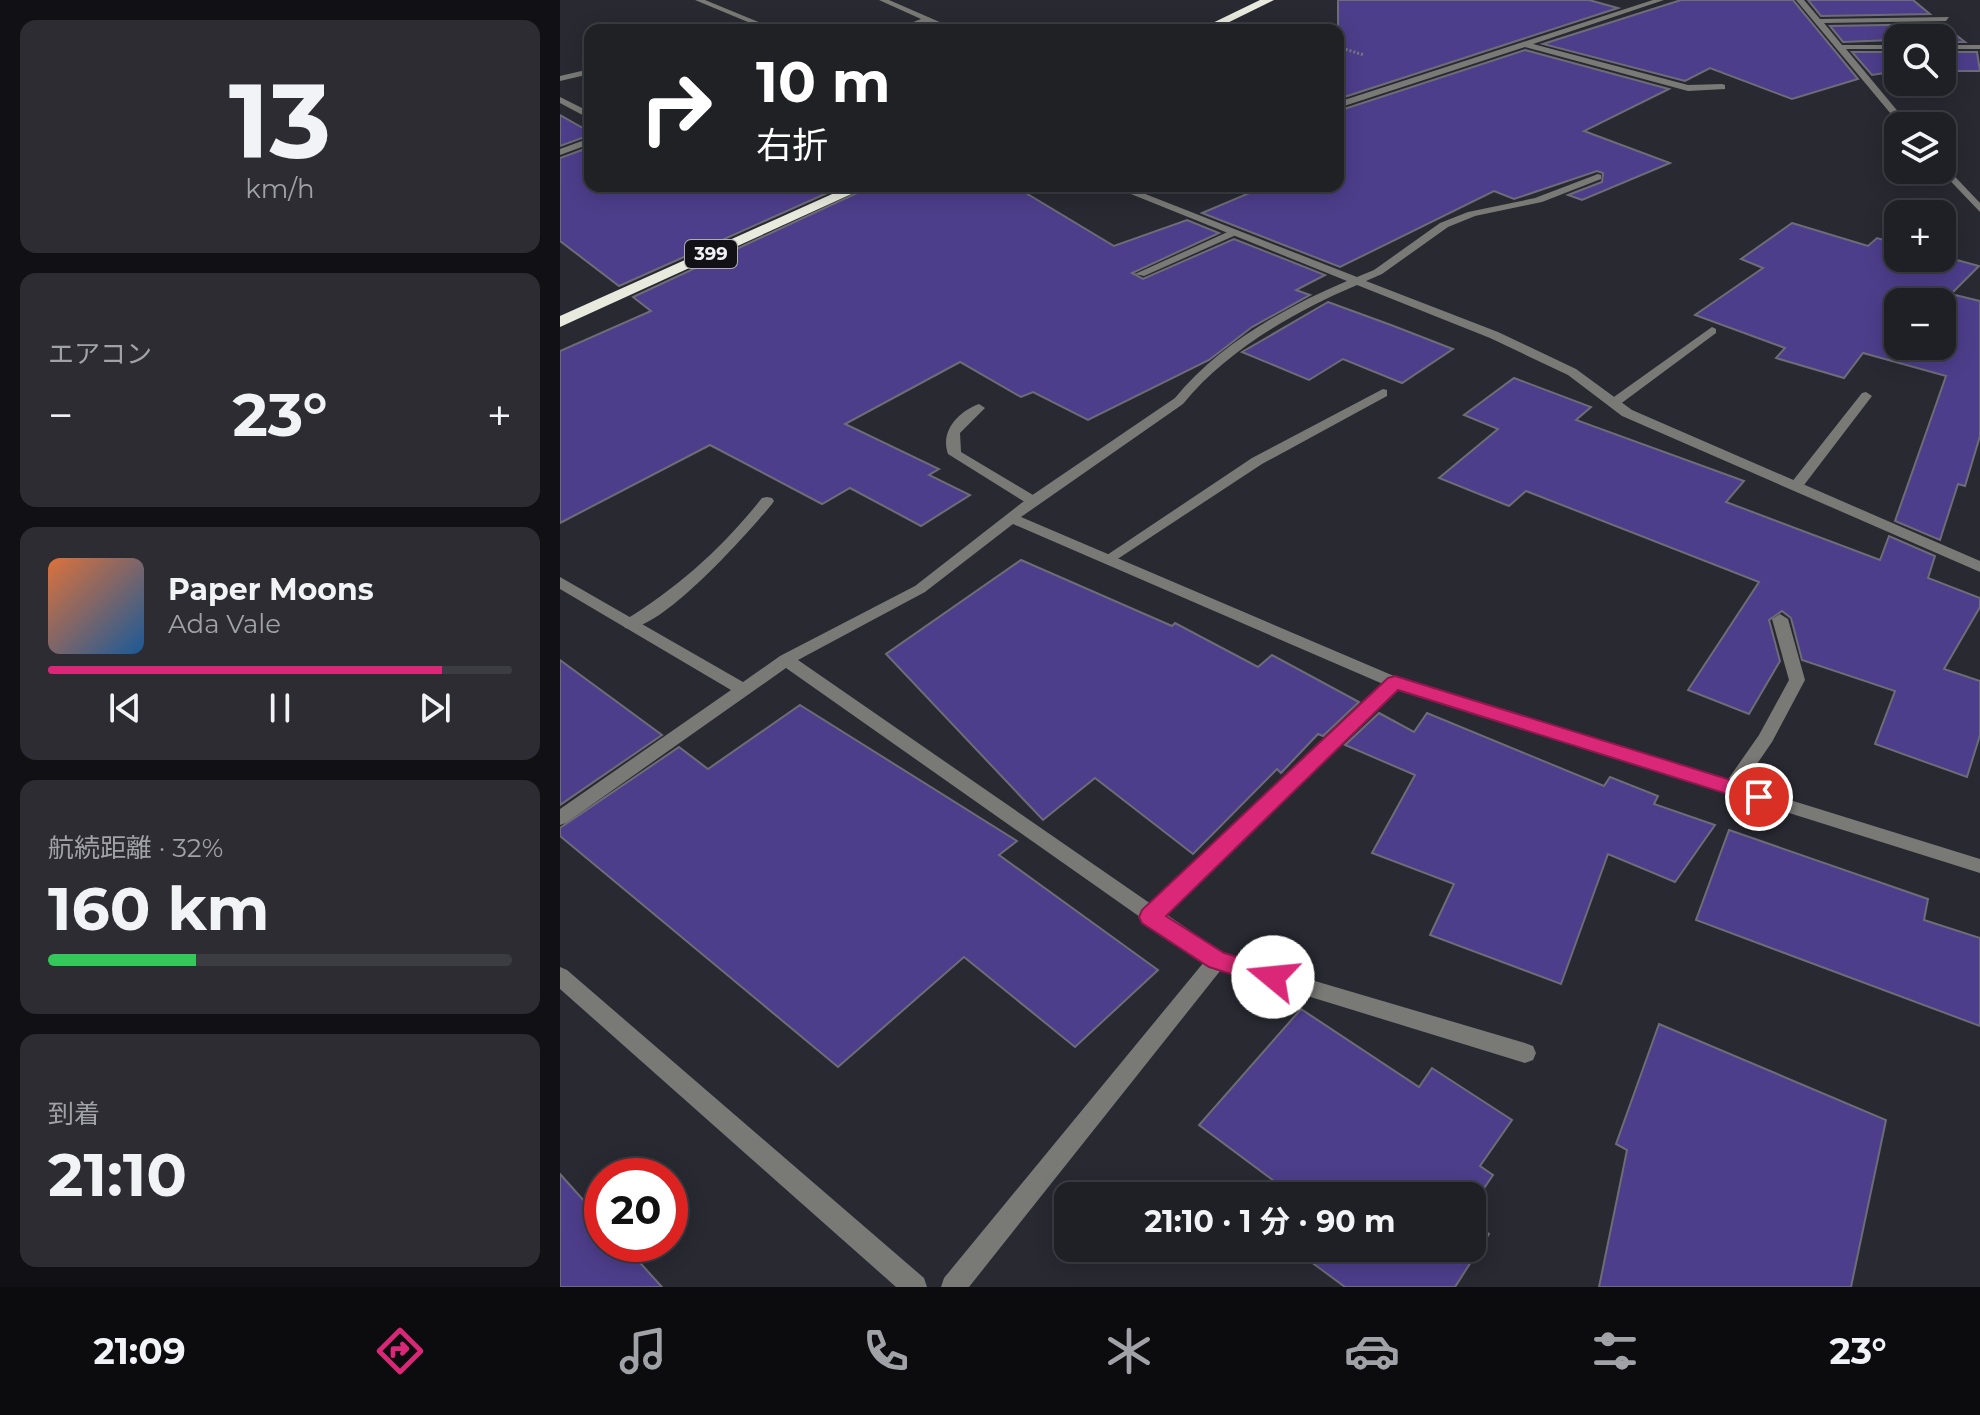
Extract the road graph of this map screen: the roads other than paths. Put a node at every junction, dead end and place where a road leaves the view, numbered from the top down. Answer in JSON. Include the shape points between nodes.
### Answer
{"nodes":[{"id":1,"x":699,"y":0,"type":"edge"},
{"id":2,"x":905,"y":0,"type":"edge"},
{"id":3,"x":1660,"y":0,"type":"edge"},
{"id":4,"x":1800,"y":0,"type":"edge"},
{"id":5,"x":886,"y":1,"type":"edge"},
{"id":6,"x":1265,"y":1,"type":"edge"},
{"id":7,"x":928,"y":19,"type":"junction"},
{"id":8,"x":1946,"y":19,"type":"dead end"},
{"id":9,"x":1817,"y":21,"type":"junction"},
{"id":10,"x":758,"y":24,"type":"edge"},
{"id":11,"x":914,"y":24,"type":"edge"},
{"id":12,"x":940,"y":24,"type":"edge"},
{"id":13,"x":1217,"y":24,"type":"edge"},
{"id":14,"x":1522,"y":44,"type":"junction"},
{"id":15,"x":1838,"y":47,"type":"junction"},
{"id":16,"x":1884,"y":47,"type":"edge"},
{"id":17,"x":1956,"y":47,"type":"edge"},
{"id":18,"x":1980,"y":47,"type":"edge"},
{"id":19,"x":584,"y":73,"type":"edge"},
{"id":20,"x":560,"y":79,"type":"edge"},
{"id":21,"x":1722,"y":87,"type":"dead end"},
{"id":22,"x":560,"y":100,"type":"edge"},
{"id":23,"x":1344,"y":103,"type":"edge"},
{"id":24,"x":1894,"y":112,"type":"edge"},
{"id":25,"x":584,"y":113,"type":"edge"},
{"id":26,"x":584,"y":143,"type":"edge"},
{"id":27,"x":560,"y":152,"type":"edge"},
{"id":28,"x":1598,"y":177,"type":"dead end"},
{"id":29,"x":1956,"y":182,"type":"edge"},
{"id":30,"x":849,"y":192,"type":"edge"},
{"id":31,"x":1131,"y":192,"type":"edge"},
{"id":32,"x":1980,"y":209,"type":"edge"},
{"id":33,"x":1232,"y":233,"type":"junction"},
{"id":34,"x":1140,"y":274,"type":"dead end"},
{"id":35,"x":1353,"y":282,"type":"junction"},
{"id":36,"x":560,"y":322,"type":"edge"},
{"id":37,"x":1712,"y":331,"type":"dead end"},
{"id":38,"x":1383,"y":393,"type":"dead end"},
{"id":39,"x":1866,"y":396,"type":"dead end"},
{"id":40,"x":1615,"y":402,"type":"junction"},
{"id":41,"x":979,"y":408,"type":"dead end"},
{"id":42,"x":1796,"y":486,"type":"junction"},
{"id":43,"x":767,"y":501,"type":"dead end"},
{"id":44,"x":1033,"y":501,"type":"junction"},
{"id":45,"x":1011,"y":518,"type":"junction"},
{"id":46,"x":1108,"y":559,"type":"junction"},
{"id":47,"x":1980,"y":567,"type":"edge"},
{"id":48,"x":560,"y":582,"type":"edge"},
{"id":49,"x":1780,"y":619,"type":"dead end"},
{"id":50,"x":631,"y":624,"type":"junction"},
{"id":51,"x":786,"y":660,"type":"junction"},
{"id":52,"x":1395,"y":683,"type":"junction"},
{"id":53,"x":744,"y":690,"type":"junction"},
{"id":54,"x":1731,"y":788,"type":"junction"},
{"id":55,"x":560,"y":818,"type":"edge"},
{"id":56,"x":1980,"y":866,"type":"edge"},
{"id":57,"x":1150,"y":917,"type":"junction"},
{"id":58,"x":1217,"y":960,"type":"junction"},
{"id":59,"x":560,"y":976,"type":"edge"},
{"id":60,"x":1525,"y":1053,"type":"dead end"},
{"id":61,"x":915,"y":1287,"type":"edge"},
{"id":62,"x":953,"y":1287,"type":"edge"}],
"edges":[{"from":1,"to":10,"type":"street"},
{"from":2,"to":5,"type":"street"},
{"from":3,"to":14,"type":"street"},
{"from":4,"to":9,"type":"street"},
{"from":5,"to":7,"type":"street"},
{"from":6,"to":13,"type":"highway"},
{"from":7,"to":11,"type":"street"},
{"from":7,"to":12,"type":"street"},
{"from":8,"to":9,"type":"street"},
{"from":9,"to":15,"type":"street"},
{"from":14,"to":21,"type":"street","via":[[1688,88]]},
{"from":14,"to":23,"type":"street"},
{"from":15,"to":16,"type":"street"},
{"from":15,"to":24,"type":"street"},
{"from":17,"to":18,"type":"street"},
{"from":19,"to":20,"type":"street"},
{"from":22,"to":25,"type":"street"},
{"from":26,"to":27,"type":"street"},
{"from":28,"to":35,"type":"street","via":[[1538,200],[1458,218],[1378,272]]},
{"from":29,"to":32,"type":"street"},
{"from":30,"to":36,"type":"highway","number":"399"},
{"from":31,"to":33,"type":"street"},
{"from":33,"to":34,"type":"street"},
{"from":33,"to":35,"type":"street"},
{"from":35,"to":40,"type":"street","via":[[1520,346],[1572,372]]},
{"from":35,"to":44,"type":"street","via":[[1250,338],[1179,401]]},
{"from":37,"to":40,"type":"street"},
{"from":38,"to":46,"type":"street","via":[[1257,461]]},
{"from":39,"to":42,"type":"street"},
{"from":40,"to":42,"type":"street","via":[[1627,413]]},
{"from":41,"to":44,"type":"street","via":[[951,435],[955,454]]},
{"from":42,"to":47,"type":"street"},
{"from":43,"to":50,"type":"street","via":[[703,575]]},
{"from":44,"to":45,"type":"street"},
{"from":45,"to":46,"type":"street"},
{"from":45,"to":51,"type":"street","via":[[920,589]]},
{"from":46,"to":52,"type":"street"},
{"from":48,"to":50,"type":"street"},
{"from":49,"to":54,"type":"street","via":[[1797,680]]},
{"from":50,"to":53,"type":"street"},
{"from":51,"to":53,"type":"street"},
{"from":51,"to":57,"type":"street"},
{"from":52,"to":54,"type":"street"},
{"from":52,"to":57,"type":"street"},
{"from":53,"to":55,"type":"street"},
{"from":54,"to":56,"type":"street"},
{"from":57,"to":58,"type":"street"},
{"from":58,"to":60,"type":"street"},
{"from":58,"to":62,"type":"street"},
{"from":59,"to":61,"type":"street"}]}
